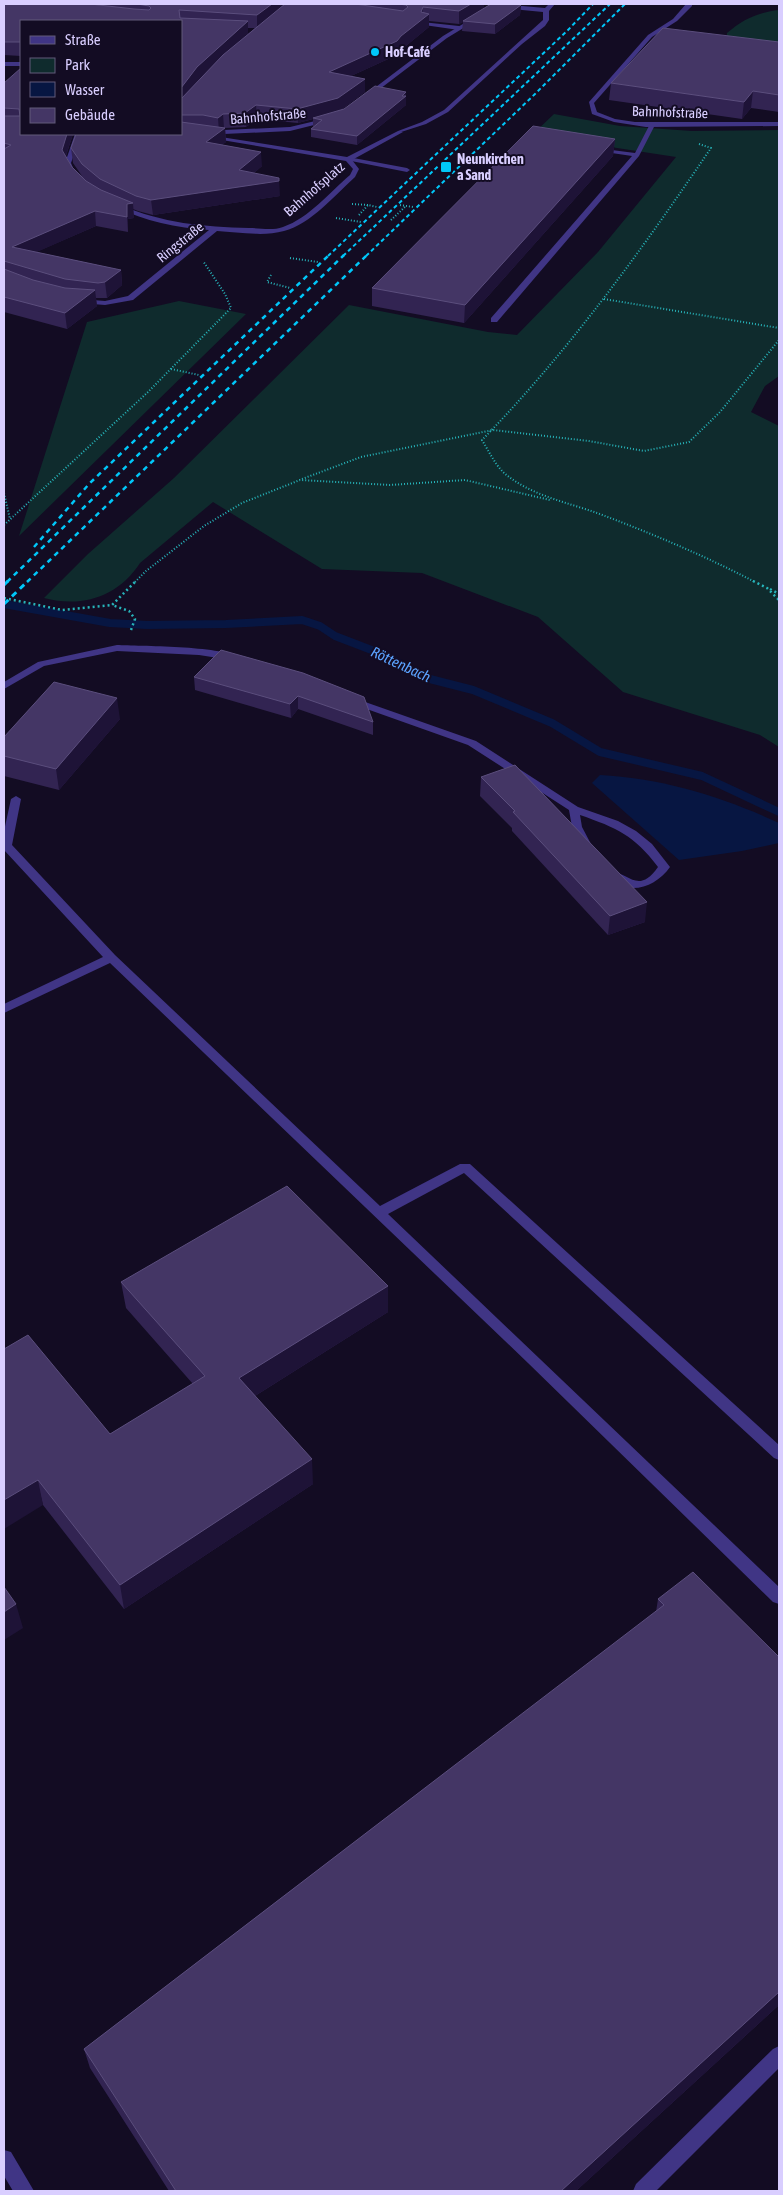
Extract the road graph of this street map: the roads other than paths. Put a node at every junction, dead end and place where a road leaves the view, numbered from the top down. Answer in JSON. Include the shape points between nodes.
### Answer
{"nodes":[{"id":1,"x":500,"y":4,"type":"edge"},
{"id":2,"x":504,"y":4,"type":"edge"},
{"id":3,"x":552,"y":4,"type":"edge"},
{"id":4,"x":689,"y":4,"type":"edge"},
{"id":5,"x":545,"y":10,"type":"junction"},
{"id":6,"x":424,"y":23,"type":"edge"},
{"id":7,"x":459,"y":28,"type":"junction"},
{"id":8,"x":650,"y":36,"type":"junction"},
{"id":9,"x":660,"y":38,"type":"edge"},
{"id":10,"x":4,"y":64,"type":"edge"},
{"id":11,"x":20,"y":64,"type":"edge"},
{"id":12,"x":359,"y":102,"type":"edge"},
{"id":13,"x":332,"y":118,"type":"edge"},
{"id":14,"x":779,"y":124,"type":"edge"},
{"id":15,"x":652,"y":125,"type":"junction"},
{"id":16,"x":205,"y":134,"type":"joint"},
{"id":17,"x":78,"y":135,"type":"edge"},
{"id":18,"x":590,"y":147,"type":"edge"},
{"id":19,"x":637,"y":155,"type":"junction"},
{"id":20,"x":348,"y":159,"type":"junction"},
{"id":21,"x":407,"y":170,"type":"dead end"},
{"id":22,"x":78,"y":180,"type":"edge"},
{"id":23,"x":112,"y":203,"type":"edge"},
{"id":24,"x":215,"y":229,"type":"junction"},
{"id":25,"x":75,"y":300,"type":"edge"},
{"id":26,"x":494,"y":320,"type":"dead end"},
{"id":27,"x":238,"y":658,"type":"edge"},
{"id":28,"x":4,"y":686,"type":"edge"},
{"id":29,"x":339,"y":695,"type":"edge"},
{"id":30,"x":16,"y":799,"type":"dead end"},
{"id":31,"x":574,"y":809,"type":"junction"},
{"id":32,"x":593,"y":854,"type":"edge"},
{"id":33,"x":606,"y":870,"type":"edge"},
{"id":34,"x":111,"y":958,"type":"junction"},
{"id":35,"x":4,"y":1009,"type":"edge"},
{"id":36,"x":380,"y":1212,"type":"junction"},
{"id":37,"x":779,"y":1454,"type":"edge"},
{"id":38,"x":779,"y":1597,"type":"edge"},
{"id":39,"x":779,"y":2055,"type":"edge"},
{"id":40,"x":4,"y":2159,"type":"edge"},
{"id":41,"x":24,"y":2191,"type":"edge"},
{"id":42,"x":643,"y":2191,"type":"edge"}],
"edges":[{"from":1,"to":7,"type":"street"},
{"from":2,"to":5,"type":"street"},
{"from":3,"to":5,"type":"street"},
{"from":4,"to":8,"type":"street","name":"Bahnhofstraße","via":[[675,20]]},
{"from":5,"to":20,"type":"street","name":"Bahnhofsplatz","via":[[543,25],[446,111]]},
{"from":6,"to":7,"type":"street"},
{"from":7,"to":12,"type":"street"},
{"from":8,"to":9,"type":"street"},
{"from":8,"to":15,"type":"street","name":"Bahnhofstraße","via":[[591,103],[594,113],[608,120]]},
{"from":10,"to":11,"type":"street"},
{"from":13,"to":16,"type":"street","name":"Bahnhofstraße","via":[[268,131]]},
{"from":14,"to":15,"type":"street","name":"Bahnhofstraße"},
{"from":15,"to":19,"type":"street"},
{"from":16,"to":20,"type":"street","name":"Bahnhofsplatz"},
{"from":17,"to":22,"type":"street","via":[[68,163]]},
{"from":18,"to":19,"type":"street"},
{"from":19,"to":26,"type":"street"},
{"from":20,"to":21,"type":"street"},
{"from":20,"to":24,"type":"street","name":"Bahnhofsplatz","via":[[356,169],[353,176],[295,224],[280,231]]},
{"from":23,"to":24,"type":"street","name":"Ringstraße","via":[[161,222]]},
{"from":24,"to":25,"type":"street","name":"Ringstraße","via":[[130,298],[106,303]]},
{"from":27,"to":28,"type":"street","via":[[199,652],[117,648],[41,664]]},
{"from":29,"to":31,"type":"street","via":[[472,743]]},
{"from":30,"to":34,"type":"street","via":[[6,846]]},
{"from":31,"to":32,"type":"street","via":[[577,827]]},
{"from":31,"to":33,"type":"street","via":[[632,833],[648,846],[664,867],[658,877],[647,884],[633,884]]},
{"from":34,"to":35,"type":"street"},
{"from":34,"to":36,"type":"street"},
{"from":36,"to":37,"type":"street","via":[[466,1167]]},
{"from":36,"to":38,"type":"street"},
{"from":39,"to":42,"type":"street"},
{"from":40,"to":41,"type":"street"}]}
